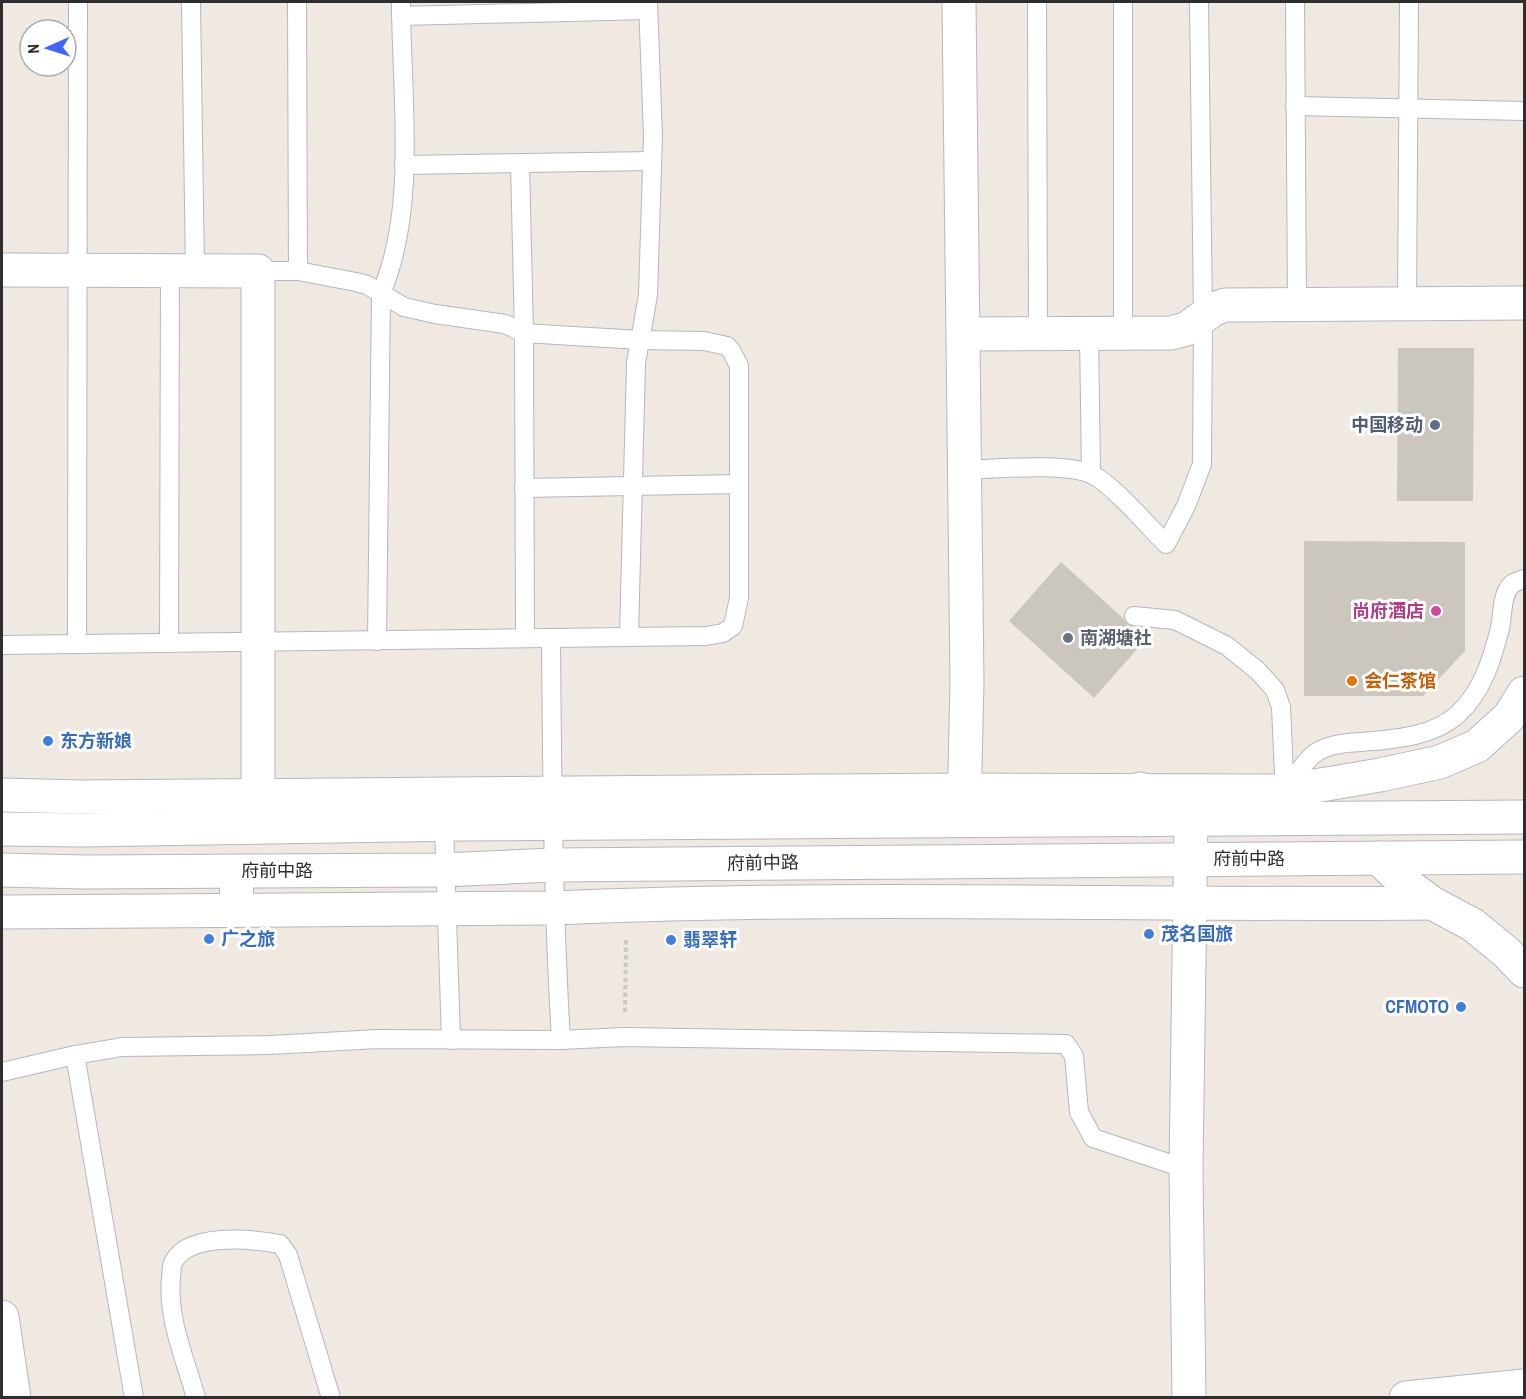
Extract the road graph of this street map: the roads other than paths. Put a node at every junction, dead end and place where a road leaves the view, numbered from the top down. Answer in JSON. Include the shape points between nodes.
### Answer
{"nodes":[{"id":1,"x":78,"y":2,"type":"edge"},
{"id":2,"x":191,"y":2,"type":"edge"},
{"id":3,"x":297,"y":2,"type":"edge"},
{"id":4,"x":959,"y":2,"type":"edge"},
{"id":5,"x":1037,"y":2,"type":"edge"},
{"id":6,"x":1123,"y":2,"type":"edge"},
{"id":7,"x":1199,"y":2,"type":"edge"},
{"id":8,"x":1295,"y":2,"type":"edge"},
{"id":9,"x":1409,"y":2,"type":"edge"},
{"id":10,"x":648,"y":6,"type":"edge"},
{"id":11,"x":401,"y":9,"type":"edge"},
{"id":12,"x":1295,"y":106,"type":"junction"},
{"id":13,"x":1408,"y":109,"type":"junction"},
{"id":14,"x":1524,"y":111,"type":"edge"},
{"id":15,"x":652,"y":161,"type":"junction"},
{"id":16,"x":520,"y":163,"type":"junction"},
{"id":17,"x":404,"y":165,"type":"junction"},
{"id":18,"x":2,"y":270,"type":"edge"},
{"id":19,"x":77,"y":270,"type":"junction"},
{"id":20,"x":183,"y":271,"type":"junction"},
{"id":21,"x":258,"y":271,"type":"junction"},
{"id":22,"x":298,"y":271,"type":"junction"},
{"id":23,"x":381,"y":293,"type":"junction"},
{"id":24,"x":1524,"y":303,"type":"edge"},
{"id":25,"x":1407,"y":304,"type":"junction"},
{"id":26,"x":1297,"y":305,"type":"junction"},
{"id":27,"x":1203,"y":316,"type":"junction"},
{"id":28,"x":524,"y":333,"type":"junction"},
{"id":29,"x":1038,"y":333,"type":"junction"},
{"id":30,"x":964,"y":334,"type":"junction"},
{"id":31,"x":1089,"y":334,"type":"junction"},
{"id":32,"x":1123,"y":334,"type":"junction"},
{"id":33,"x":640,"y":340,"type":"junction"},
{"id":34,"x":965,"y":470,"type":"junction"},
{"id":35,"x":1091,"y":474,"type":"junction"},
{"id":36,"x":739,"y":484,"type":"junction"},
{"id":37,"x":633,"y":486,"type":"junction"},
{"id":38,"x":524,"y":488,"type":"junction"},
{"id":39,"x":1524,"y":579,"type":"edge"},
{"id":40,"x":1134,"y":616,"type":"dead end"},
{"id":41,"x":629,"y":636,"type":"junction"},
{"id":42,"x":525,"y":638,"type":"junction"},
{"id":43,"x":551,"y":638,"type":"junction"},
{"id":44,"x":377,"y":641,"type":"junction"},
{"id":45,"x":169,"y":643,"type":"junction"},
{"id":46,"x":258,"y":643,"type":"junction"},
{"id":47,"x":77,"y":644,"type":"junction"},
{"id":48,"x":2,"y":645,"type":"edge"},
{"id":49,"x":1524,"y":693,"type":"edge"},
{"id":50,"x":965,"y":790,"type":"junction"},
{"id":51,"x":2,"y":795,"type":"edge"},
{"id":52,"x":257,"y":795,"type":"junction"},
{"id":53,"x":1140,"y":805,"type":"junction"},
{"id":54,"x":1286,"y":805,"type":"junction"},
{"id":55,"x":552,"y":808,"type":"junction"},
{"id":56,"x":1524,"y":817,"type":"edge"},
{"id":57,"x":1191,"y":820,"type":"junction"},
{"id":58,"x":964,"y":822,"type":"junction"},
{"id":59,"x":444,"y":825,"type":"junction"},
{"id":60,"x":2,"y":828,"type":"edge"},
{"id":61,"x":258,"y":828,"type":"junction"},
{"id":62,"x":1524,"y":857,"type":"edge"},
{"id":63,"x":1378,"y":858,"type":"junction"},
{"id":64,"x":1190,"y":859,"type":"junction"},
{"id":65,"x":553,"y":865,"type":"junction"},
{"id":66,"x":2,"y":870,"type":"edge"},
{"id":67,"x":444,"y":870,"type":"junction"},
{"id":68,"x":236,"y":872,"type":"junction"},
{"id":69,"x":1190,"y":903,"type":"junction"},
{"id":70,"x":1432,"y":903,"type":"junction"},
{"id":71,"x":555,"y":908,"type":"junction"},
{"id":72,"x":446,"y":909,"type":"junction"},
{"id":73,"x":237,"y":910,"type":"junction"},
{"id":74,"x":2,"y":912,"type":"edge"},
{"id":75,"x":1524,"y":971,"type":"edge"},
{"id":76,"x":451,"y":1040,"type":"junction"},
{"id":77,"x":561,"y":1040,"type":"junction"},
{"id":78,"x":75,"y":1055,"type":"junction"},
{"id":79,"x":2,"y":1072,"type":"edge"},
{"id":80,"x":1186,"y":1169,"type":"junction"},
{"id":81,"x":2,"y":1317,"type":"edge"},
{"id":82,"x":1524,"y":1386,"type":"edge"},
{"id":83,"x":14,"y":1398,"type":"edge"},
{"id":84,"x":134,"y":1398,"type":"edge"},
{"id":85,"x":196,"y":1398,"type":"edge"},
{"id":86,"x":331,"y":1398,"type":"edge"},
{"id":87,"x":1189,"y":1398,"type":"edge"},
{"id":88,"x":1406,"y":1398,"type":"edge"}],
"edges":[{"from":1,"to":19,"type":"lane"},
{"from":2,"to":20,"type":"lane"},
{"from":3,"to":22,"type":"lane"},
{"from":4,"to":30,"type":"street"},
{"from":5,"to":29,"type":"lane"},
{"from":6,"to":32,"type":"lane"},
{"from":7,"to":27,"type":"lane"},
{"from":8,"to":12,"type":"lane"},
{"from":9,"to":13,"type":"lane"},
{"from":10,"to":11,"type":"lane"},
{"from":10,"to":15,"type":"lane"},
{"from":11,"to":17,"type":"lane"},
{"from":12,"to":13,"type":"lane"},
{"from":12,"to":26,"type":"lane"},
{"from":13,"to":14,"type":"lane"},
{"from":13,"to":25,"type":"lane"},
{"from":15,"to":16,"type":"lane"},
{"from":15,"to":33,"type":"lane","via":[[648,295]]},
{"from":16,"to":17,"type":"lane"},
{"from":16,"to":28,"type":"lane"},
{"from":17,"to":23,"type":"lane","via":[[394,256]]},
{"from":18,"to":19,"type":"street"},
{"from":19,"to":20,"type":"street"},
{"from":19,"to":47,"type":"lane"},
{"from":20,"to":21,"type":"street"},
{"from":20,"to":45,"type":"lane"},
{"from":21,"to":22,"type":"lane"},
{"from":21,"to":46,"type":"street"},
{"from":22,"to":23,"type":"lane","via":[[356,282]]},
{"from":23,"to":28,"type":"lane","via":[[404,307],[505,324]]},
{"from":23,"to":44,"type":"lane"},
{"from":24,"to":25,"type":"street"},
{"from":25,"to":26,"type":"street"},
{"from":26,"to":27,"type":"street","via":[[1225,305]]},
{"from":27,"to":32,"type":"street","via":[[1186,329],[1171,333]]},
{"from":27,"to":35,"type":"lane","via":[[1202,464],[1166,544],[1104,482]]},
{"from":28,"to":33,"type":"lane"},
{"from":28,"to":38,"type":"lane"},
{"from":29,"to":30,"type":"street"},
{"from":29,"to":31,"type":"street"},
{"from":30,"to":34,"type":"street"},
{"from":31,"to":32,"type":"street"},
{"from":31,"to":35,"type":"lane"},
{"from":33,"to":36,"type":"lane","via":[[704,341],[727,346],[732,352],[739,366]]},
{"from":33,"to":37,"type":"lane"},
{"from":34,"to":35,"type":"lane","via":[[1056,468]]},
{"from":34,"to":50,"type":"street"},
{"from":36,"to":37,"type":"lane"},
{"from":36,"to":41,"type":"lane","via":[[739,598],[733,626],[723,633],[706,636]]},
{"from":37,"to":38,"type":"lane"},
{"from":37,"to":41,"type":"lane"},
{"from":38,"to":42,"type":"lane"},
{"from":39,"to":54,"type":"lane","via":[[1512,585],[1505,597],[1482,681],[1468,705],[1431,730],[1340,743],[1314,754]]},
{"from":40,"to":54,"type":"lane","via":[[1175,620],[1227,646],[1275,690],[1281,707]]},
{"from":41,"to":43,"type":"lane"},
{"from":42,"to":43,"type":"lane"},
{"from":42,"to":44,"type":"lane"},
{"from":43,"to":55,"type":"lane"},
{"from":44,"to":46,"type":"lane"},
{"from":45,"to":46,"type":"lane"},
{"from":45,"to":47,"type":"lane"},
{"from":46,"to":52,"type":"street"},
{"from":47,"to":48,"type":"lane"},
{"from":49,"to":54,"type":"street","via":[[1509,717],[1478,746],[1440,762]]},
{"from":50,"to":53,"type":"street"},
{"from":50,"to":55,"type":"street"},
{"from":50,"to":58,"type":"street"},
{"from":51,"to":52,"type":"street"},
{"from":52,"to":55,"type":"street"},
{"from":52,"to":61,"type":"street"},
{"from":53,"to":54,"type":"street"},
{"from":53,"to":57,"type":"street"},
{"from":53,"to":58,"type":"street"},
{"from":54,"to":56,"type":"street"},
{"from":54,"to":57,"type":"street"},
{"from":55,"to":58,"type":"street"},
{"from":55,"to":59,"type":"street"},
{"from":55,"to":65,"type":"lane"},
{"from":57,"to":64,"type":"street"},
{"from":59,"to":61,"type":"street"},
{"from":59,"to":67,"type":"lane"},
{"from":60,"to":61,"type":"street"},
{"from":62,"to":63,"type":"street","name":"府前中路"},
{"from":63,"to":64,"type":"street","name":"府前中路"},
{"from":63,"to":70,"type":"street"},
{"from":64,"to":65,"type":"street","name":"府前中路"},
{"from":64,"to":69,"type":"street"},
{"from":65,"to":67,"type":"street","name":"府前中路"},
{"from":65,"to":71,"type":"lane"},
{"from":66,"to":68,"type":"street","name":"府前中路"},
{"from":67,"to":68,"type":"street","name":"府前中路"},
{"from":67,"to":72,"type":"lane"},
{"from":68,"to":73,"type":"street"},
{"from":69,"to":70,"type":"street"},
{"from":69,"to":71,"type":"street"},
{"from":69,"to":80,"type":"street"},
{"from":70,"to":75,"type":"street","via":[[1473,925]]},
{"from":71,"to":72,"type":"street"},
{"from":71,"to":77,"type":"lane"},
{"from":72,"to":73,"type":"street"},
{"from":72,"to":76,"type":"lane"},
{"from":73,"to":74,"type":"street"},
{"from":76,"to":77,"type":"lane"},
{"from":76,"to":78,"type":"lane","via":[[122,1047]]},
{"from":77,"to":80,"type":"lane","via":[[624,1037],[1066,1044],[1074,1056],[1079,1112],[1093,1138]]},
{"from":78,"to":79,"type":"lane"},
{"from":78,"to":84,"type":"lane"},
{"from":80,"to":87,"type":"street"},
{"from":81,"to":83,"type":"street"},
{"from":82,"to":88,"type":"street"},
{"from":85,"to":86,"type":"lane","via":[[173,1322],[173,1263],[186,1249],[202,1242],[234,1239],[280,1245],[288,1255]]}]}
